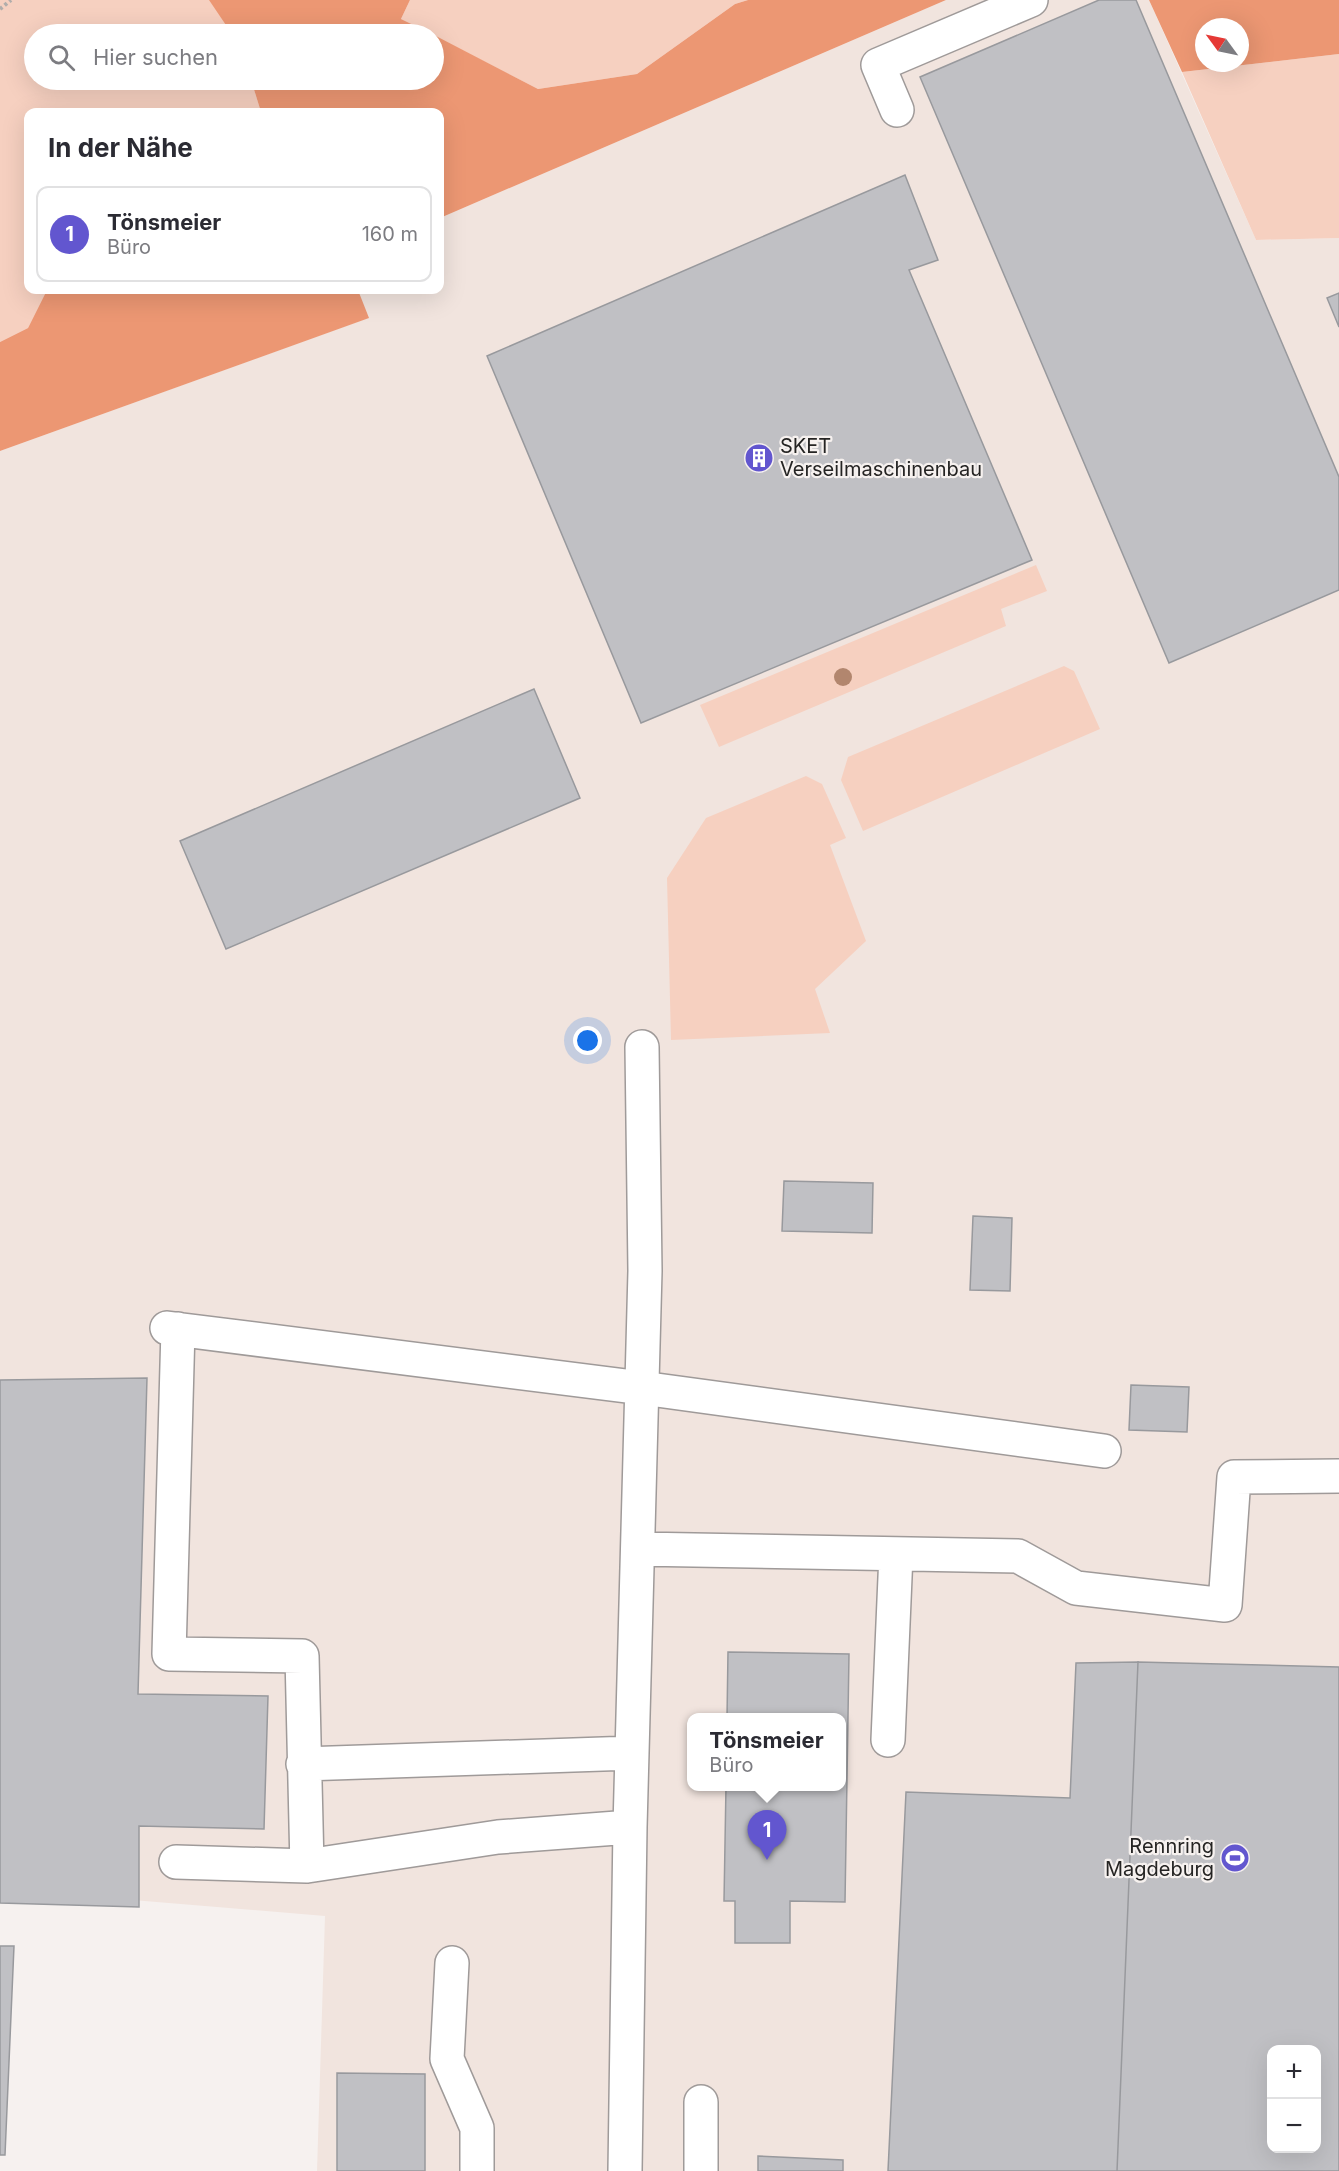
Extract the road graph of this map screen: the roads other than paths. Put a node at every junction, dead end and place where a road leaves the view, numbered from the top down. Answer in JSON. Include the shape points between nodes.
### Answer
{"nodes":[{"id":1,"x":1031,"y":0,"type":"edge"},
{"id":2,"x":897,"y":110,"type":"dead end"},
{"id":3,"x":642,"y":1047,"type":"dead end"},
{"id":4,"x":642,"y":1388,"type":"junction"},
{"id":5,"x":1104,"y":1451,"type":"dead end"},
{"id":6,"x":1339,"y":1476,"type":"edge"},
{"id":7,"x":638,"y":1549,"type":"junction"},
{"id":8,"x":896,"y":1554,"type":"junction"},
{"id":9,"x":888,"y":1740,"type":"dead end"},
{"id":10,"x":632,"y":1753,"type":"junction"},
{"id":11,"x":303,"y":1764,"type":"junction"},
{"id":12,"x":630,"y":1827,"type":"junction"},
{"id":13,"x":176,"y":1862,"type":"dead end"},
{"id":14,"x":307,"y":1866,"type":"junction"},
{"id":15,"x":452,"y":1963,"type":"dead end"},
{"id":16,"x":701,"y":2102,"type":"dead end"},
{"id":17,"x":477,"y":2171,"type":"edge"},
{"id":18,"x":625,"y":2171,"type":"edge"},
{"id":19,"x":701,"y":2171,"type":"edge"}],
"edges":[{"from":1,"to":2,"type":"street","via":[[878,65]]},
{"from":3,"to":4,"type":"street","via":[[645,1270]]},
{"from":4,"to":5,"type":"street"},
{"from":4,"to":7,"type":"street"},
{"from":4,"to":11,"type":"street","via":[[173,1329],[169,1654],[302,1656]]},
{"from":6,"to":8,"type":"street","via":[[1234,1477],[1225,1605],[1076,1588],[1018,1556]]},
{"from":7,"to":8,"type":"street"},
{"from":7,"to":10,"type":"street"},
{"from":8,"to":9,"type":"street"},
{"from":10,"to":11,"type":"street"},
{"from":10,"to":12,"type":"street"},
{"from":11,"to":14,"type":"street"},
{"from":12,"to":14,"type":"street","via":[[498,1837]]},
{"from":12,"to":18,"type":"street"},
{"from":13,"to":14,"type":"street"},
{"from":15,"to":17,"type":"street","via":[[447,2059],[477,2128]]},
{"from":16,"to":19,"type":"street"}]}
